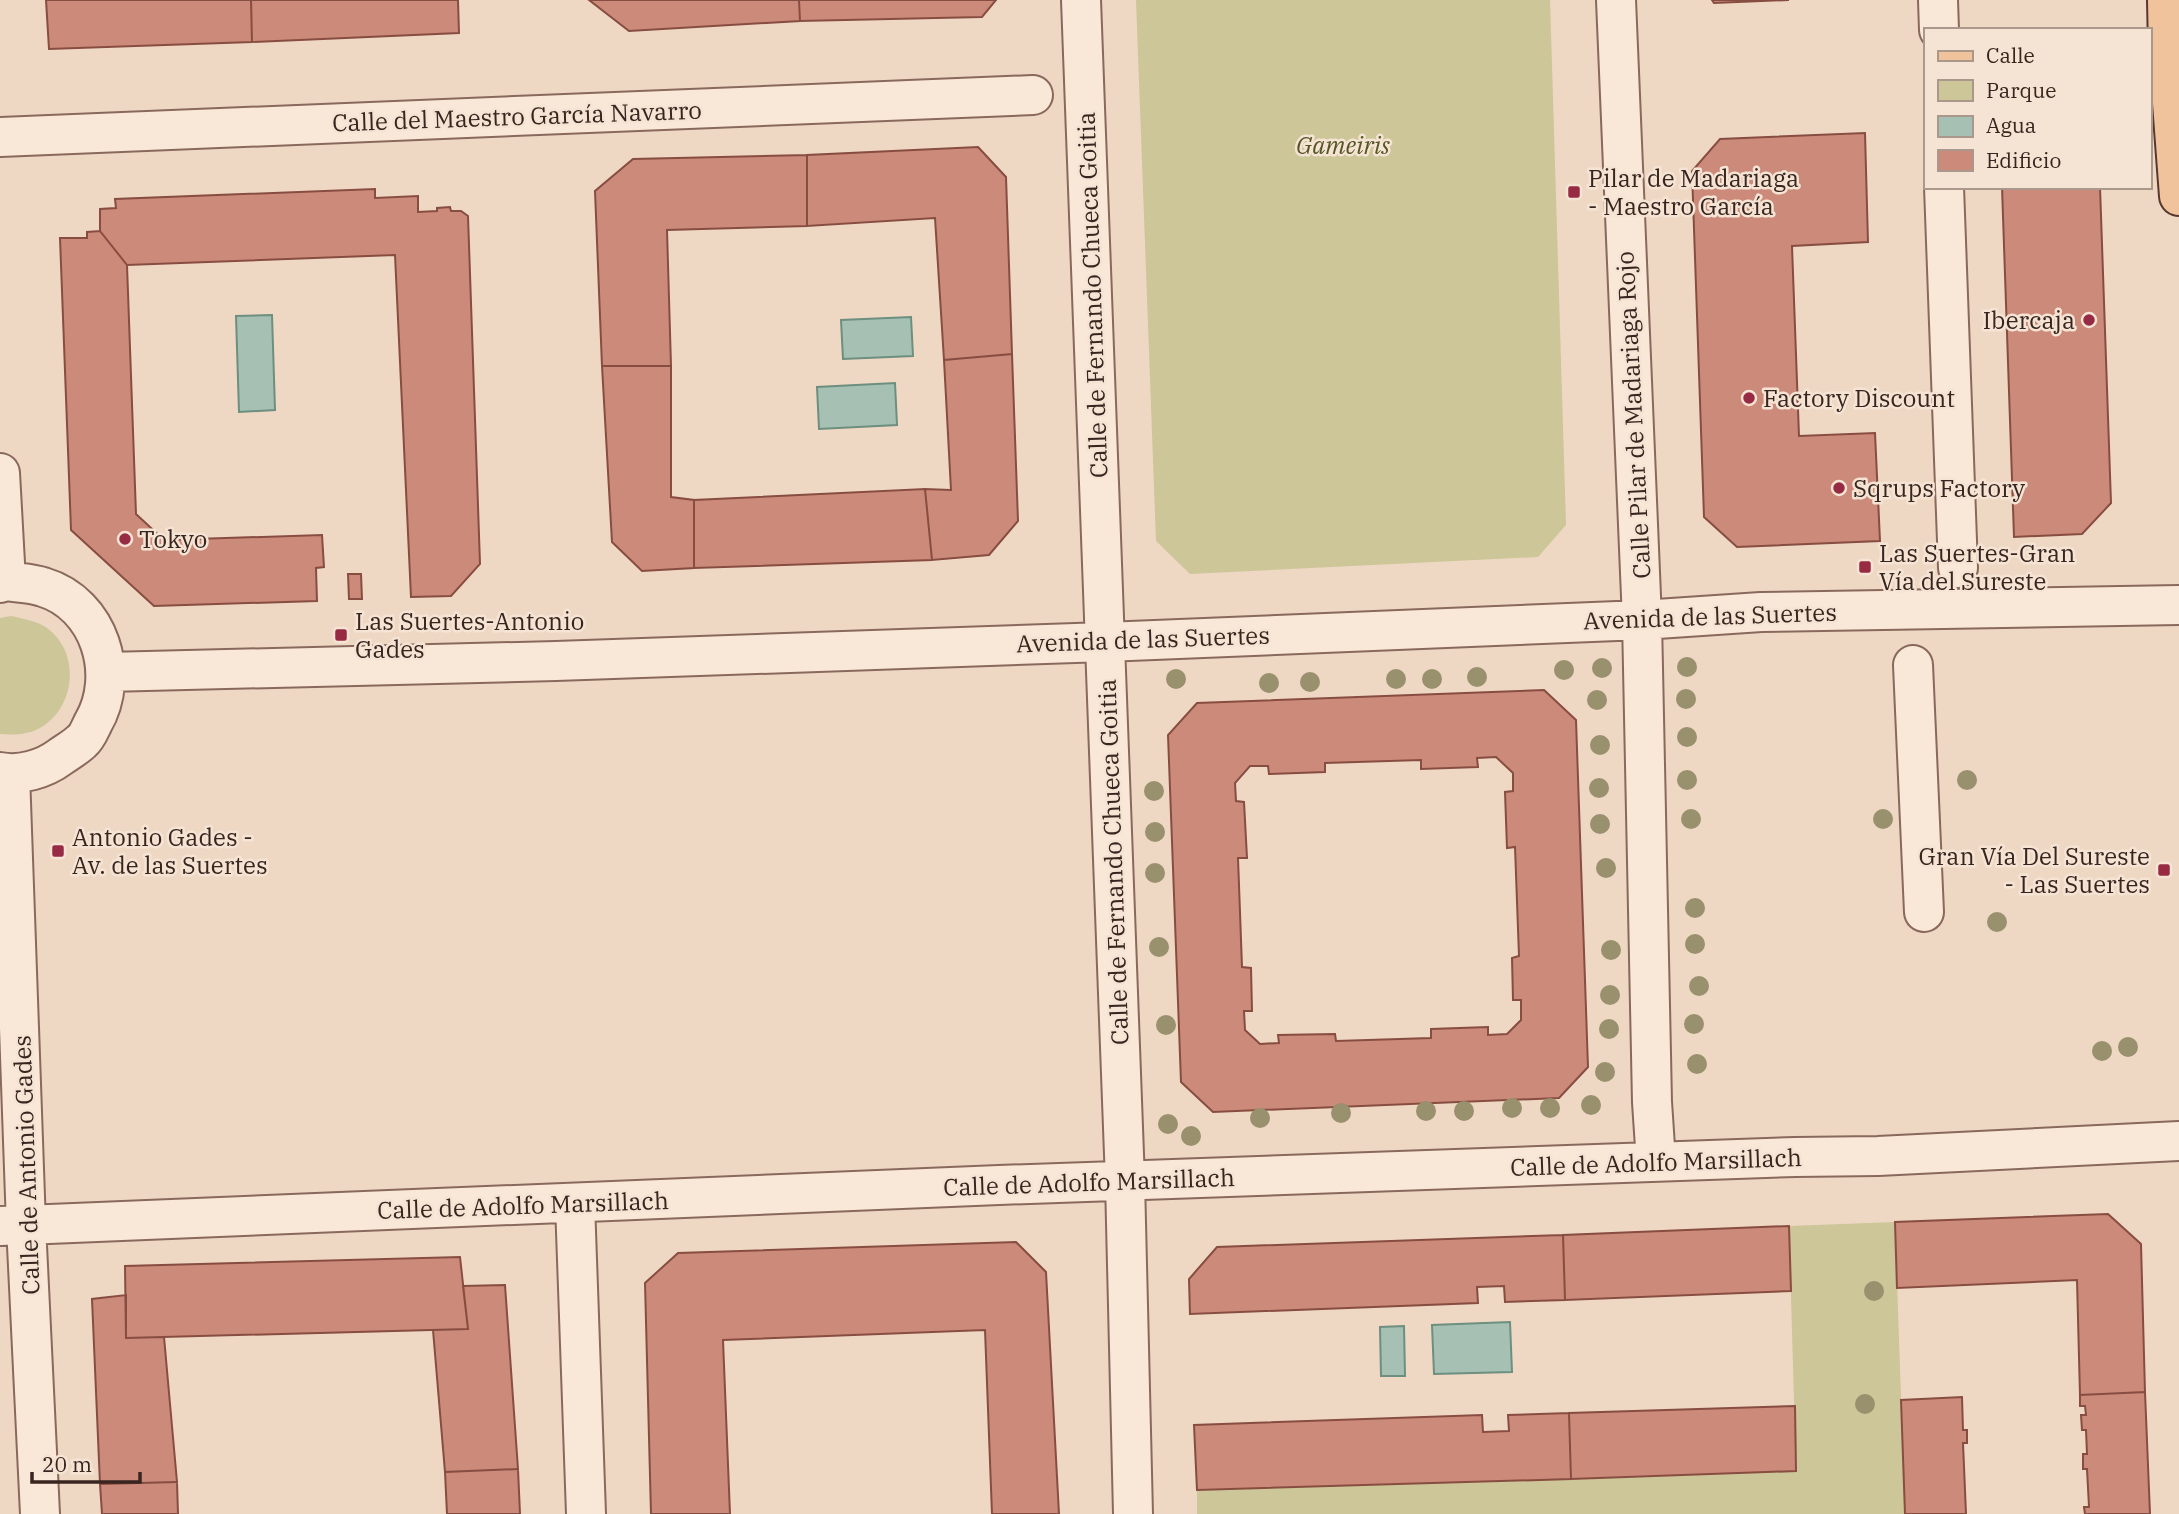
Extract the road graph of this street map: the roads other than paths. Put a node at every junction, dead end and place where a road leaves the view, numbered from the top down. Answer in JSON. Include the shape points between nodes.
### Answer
{"nodes":[{"id":1,"x":1081,"y":0,"type":"edge"},
{"id":2,"x":1616,"y":0,"type":"edge"},
{"id":3,"x":1938,"y":0,"type":"edge"},
{"id":4,"x":2167,"y":0,"type":"edge"},
{"id":5,"x":1939,"y":28,"type":"edge"},
{"id":6,"x":1034,"y":95,"type":"dead end"},
{"id":7,"x":0,"y":138,"type":"edge"},
{"id":8,"x":1944,"y":189,"type":"edge"},
{"id":9,"x":2179,"y":196,"type":"edge"},
{"id":10,"x":0,"y":473,"type":"edge"},
{"id":11,"x":1958,"y":568,"type":"dead end"},
{"id":12,"x":3,"y":582,"type":"edge"},
{"id":13,"x":2179,"y":605,"type":"edge"},
{"id":14,"x":1642,"y":620,"type":"junction"},
{"id":15,"x":1105,"y":642,"type":"junction"},
{"id":16,"x":1913,"y":665,"type":"dead end"},
{"id":17,"x":107,"y":672,"type":"junction"},
{"id":18,"x":5,"y":773,"type":"edge"},
{"id":19,"x":1924,"y":912,"type":"dead end"},
{"id":20,"x":2179,"y":1140,"type":"edge"},
{"id":21,"x":1656,"y":1162,"type":"junction"},
{"id":22,"x":1125,"y":1181,"type":"junction"},
{"id":23,"x":575,"y":1203,"type":"junction"},
{"id":24,"x":13,"y":1226,"type":"edge"},
{"id":25,"x":40,"y":1514,"type":"edge"},
{"id":26,"x":586,"y":1514,"type":"edge"},
{"id":27,"x":1133,"y":1514,"type":"edge"}],
"edges":[{"from":1,"to":15,"type":"street","name":"Calle de Fernando Chueca Goitia"},
{"from":2,"to":14,"type":"street","name":"Calle Pilar de Madariaga Rojo"},
{"from":3,"to":5,"type":"street"},
{"from":4,"to":9,"type":"main road"},
{"from":6,"to":7,"type":"street","name":"Calle del Maestro García Navarro"},
{"from":8,"to":11,"type":"street"},
{"from":10,"to":12,"type":"street"},
{"from":12,"to":17,"type":"street","via":[[44,587],[70,601],[89,621],[102,645]]},
{"from":13,"to":14,"type":"street","name":"Avenida de las Suertes","via":[[1761,612]]},
{"from":14,"to":15,"type":"street","name":"Avenida de las Suertes"},
{"from":14,"to":21,"type":"street","name":"Calle Pilar de Madariaga Rojo"},
{"from":15,"to":17,"type":"street","name":"Avenida de las Suertes"},
{"from":15,"to":22,"type":"street","name":"Calle de Fernando Chueca Goitia"},
{"from":16,"to":19,"type":"street"},
{"from":17,"to":18,"type":"street","via":[[102,708],[83,741],[48,766]]},
{"from":18,"to":24,"type":"street","name":"Calle de Antonio Gades"},
{"from":20,"to":21,"type":"street","name":"Calle de Adolfo Marsillach"},
{"from":21,"to":22,"type":"street","name":"Calle de Adolfo Marsillach"},
{"from":22,"to":23,"type":"street","name":"Calle de Adolfo Marsillach"},
{"from":22,"to":27,"type":"street","name":"Calle de Fernando Chueca Goitia"},
{"from":23,"to":24,"type":"street","name":"Calle de Adolfo Marsillach"},
{"from":23,"to":26,"type":"street"},
{"from":24,"to":25,"type":"street","name":"Calle de Antonio Gades"}]}
